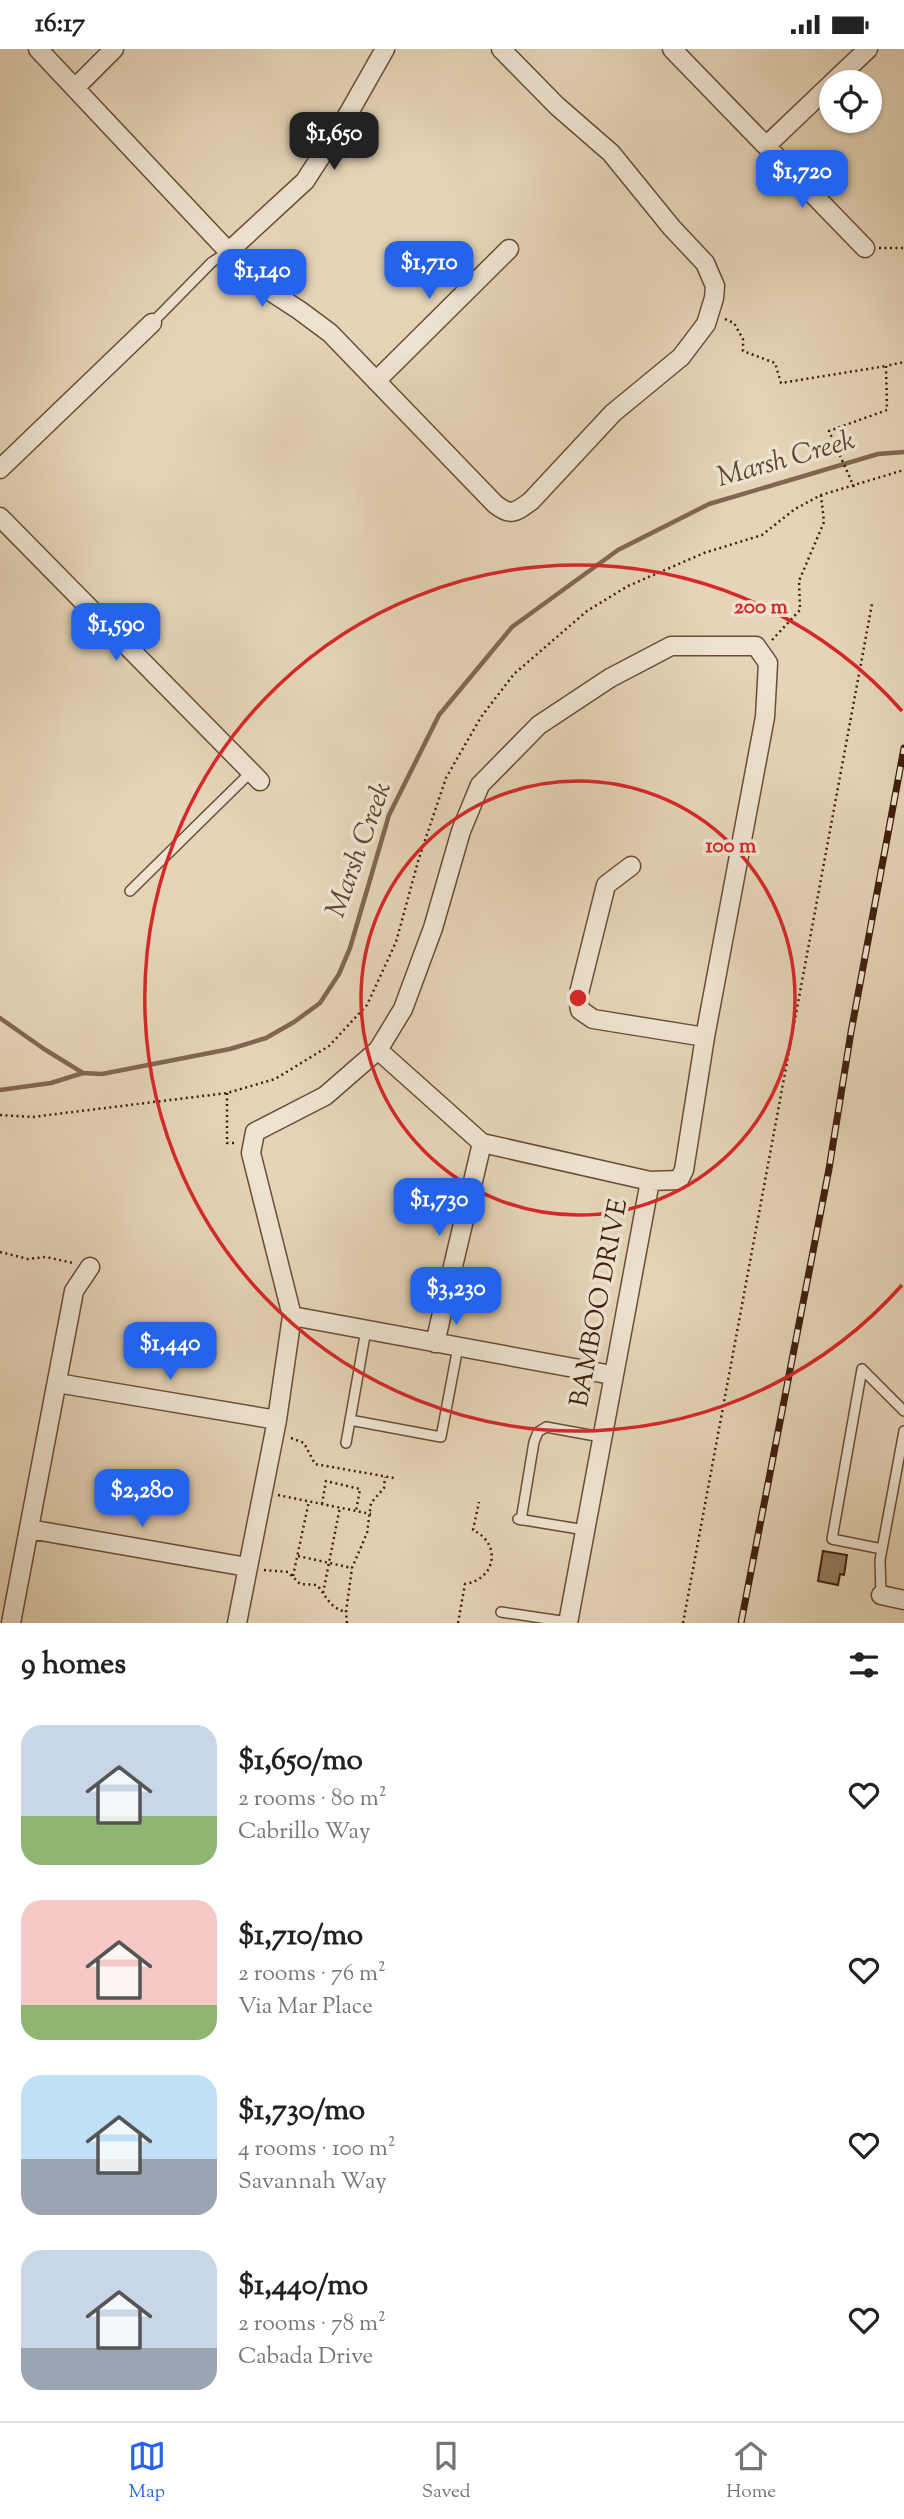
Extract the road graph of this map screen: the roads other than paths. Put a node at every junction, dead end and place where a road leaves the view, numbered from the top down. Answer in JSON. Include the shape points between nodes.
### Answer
{"nodes":[{"id":1,"x":38,"y":49,"type":"edge"},
{"id":2,"x":114,"y":49,"type":"edge"},
{"id":3,"x":385,"y":49,"type":"edge"},
{"id":4,"x":501,"y":49,"type":"edge"},
{"id":5,"x":672,"y":49,"type":"edge"},
{"id":6,"x":867,"y":49,"type":"edge"},
{"id":7,"x":845,"y":70,"type":"edge"},
{"id":8,"x":75,"y":88,"type":"junction"},
{"id":9,"x":819,"y":95,"type":"edge"},
{"id":10,"x":766,"y":146,"type":"junction"},
{"id":11,"x":865,"y":248,"type":"road end"},
{"id":12,"x":509,"y":249,"type":"dead end"},
{"id":13,"x":228,"y":252,"type":"junction"},
{"id":14,"x":152,"y":323,"type":"joint"},
{"id":15,"x":376,"y":381,"type":"junction"},
{"id":16,"x":0,"y":469,"type":"edge"},
{"id":17,"x":0,"y":517,"type":"edge"},
{"id":18,"x":256,"y":776,"type":"joint"},
{"id":19,"x":631,"y":866,"type":"dead end"},
{"id":20,"x":130,"y":891,"type":"dead end"},
{"id":21,"x":705,"y":1037,"type":"junction"},
{"id":22,"x":378,"y":1050,"type":"junction"},
{"id":23,"x":482,"y":1143,"type":"junction"},
{"id":24,"x":650,"y":1181,"type":"junction"},
{"id":25,"x":90,"y":1267,"type":"road end"},
{"id":26,"x":292,"y":1316,"type":"junction"},
{"id":27,"x":366,"y":1330,"type":"junction"},
{"id":28,"x":435,"y":1343,"type":"junction"},
{"id":29,"x":458,"y":1347,"type":"junction"},
{"id":30,"x":612,"y":1375,"type":"junction"},
{"id":31,"x":57,"y":1383,"type":"junction"},
{"id":32,"x":904,"y":1411,"type":"edge"},
{"id":33,"x":350,"y":1420,"type":"junction"},
{"id":34,"x":275,"y":1428,"type":"junction"},
{"id":35,"x":904,"y":1431,"type":"edge"},
{"id":36,"x":601,"y":1437,"type":"junction"},
{"id":37,"x":345,"y":1443,"type":"dead end"},
{"id":38,"x":29,"y":1529,"type":"junction"},
{"id":39,"x":585,"y":1531,"type":"junction"},
{"id":40,"x":882,"y":1549,"type":"junction"},
{"id":41,"x":247,"y":1567,"type":"junction"},
{"id":42,"x":881,"y":1595,"type":"joint"},
{"id":43,"x":904,"y":1600,"type":"edge"},
{"id":44,"x":568,"y":1622,"type":"edge"},
{"id":45,"x":11,"y":1623,"type":"edge"},
{"id":46,"x":237,"y":1623,"type":"edge"},
{"id":47,"x":504,"y":1623,"type":"edge"}],
"edges":[{"from":1,"to":8,"type":"street"},
{"from":2,"to":8,"type":"street"},
{"from":3,"to":13,"type":"street","via":[[305,181]]},
{"from":4,"to":15,"type":"street","via":[[611,153],[705,263],[715,286],[705,324],[681,356],[613,413],[531,501],[516,511],[504,512],[495,504]]},
{"from":5,"to":10,"type":"street"},
{"from":6,"to":7,"type":"street"},
{"from":8,"to":13,"type":"street"},
{"from":9,"to":10,"type":"street"},
{"from":10,"to":11,"type":"street"},
{"from":12,"to":15,"type":"street"},
{"from":13,"to":14,"type":"lane","via":[[212,262]]},
{"from":13,"to":15,"type":"street","via":[[260,284],[330,333]]},
{"from":14,"to":16,"type":"street"},
{"from":17,"to":18,"type":"street"},
{"from":18,"to":20,"type":"lane"},
{"from":19,"to":21,"type":"street","via":[[606,885],[578,997],[580,1010],[593,1019]]},
{"from":21,"to":22,"type":"street","via":[[765,717],[768,663],[756,646],[671,646],[610,678],[539,725],[480,785],[403,1009]]},
{"from":21,"to":24,"type":"street","via":[[684,1170],[679,1180]]},
{"from":22,"to":23,"type":"street","name":"BAMBOO DRIVE"},
{"from":22,"to":26,"type":"street","via":[[325,1096],[255,1132],[251,1153]]},
{"from":23,"to":24,"type":"street","name":"BAMBOO DRIVE"},
{"from":23,"to":28,"type":"street"},
{"from":24,"to":30,"type":"street","name":"BAMBOO DRIVE"},
{"from":25,"to":31,"type":"street","via":[[74,1291]]},
{"from":26,"to":27,"type":"street"},
{"from":26,"to":34,"type":"street"},
{"from":27,"to":28,"type":"street"},
{"from":27,"to":33,"type":"lane"},
{"from":28,"to":29,"type":"street"},
{"from":29,"to":30,"type":"street"},
{"from":29,"to":33,"type":"lane","via":[[441,1437]]},
{"from":30,"to":36,"type":"street","name":"BAMBOO DRIVE"},
{"from":31,"to":34,"type":"street"},
{"from":31,"to":38,"type":"street"},
{"from":32,"to":40,"type":"lane","via":[[862,1369],[832,1539]]},
{"from":33,"to":37,"type":"lane"},
{"from":34,"to":41,"type":"street"},
{"from":35,"to":40,"type":"lane"},
{"from":36,"to":39,"type":"street","name":"BAMBOO DRIVE"},
{"from":36,"to":39,"type":"lane","via":[[546,1427],[538,1432],[519,1519]]},
{"from":38,"to":41,"type":"street"},
{"from":38,"to":45,"type":"street"},
{"from":39,"to":44,"type":"street","name":"BAMBOO DRIVE"},
{"from":40,"to":42,"type":"lane"},
{"from":41,"to":46,"type":"street"},
{"from":42,"to":43,"type":"street"},
{"from":44,"to":47,"type":"lane","via":[[504,1612]]}]}
